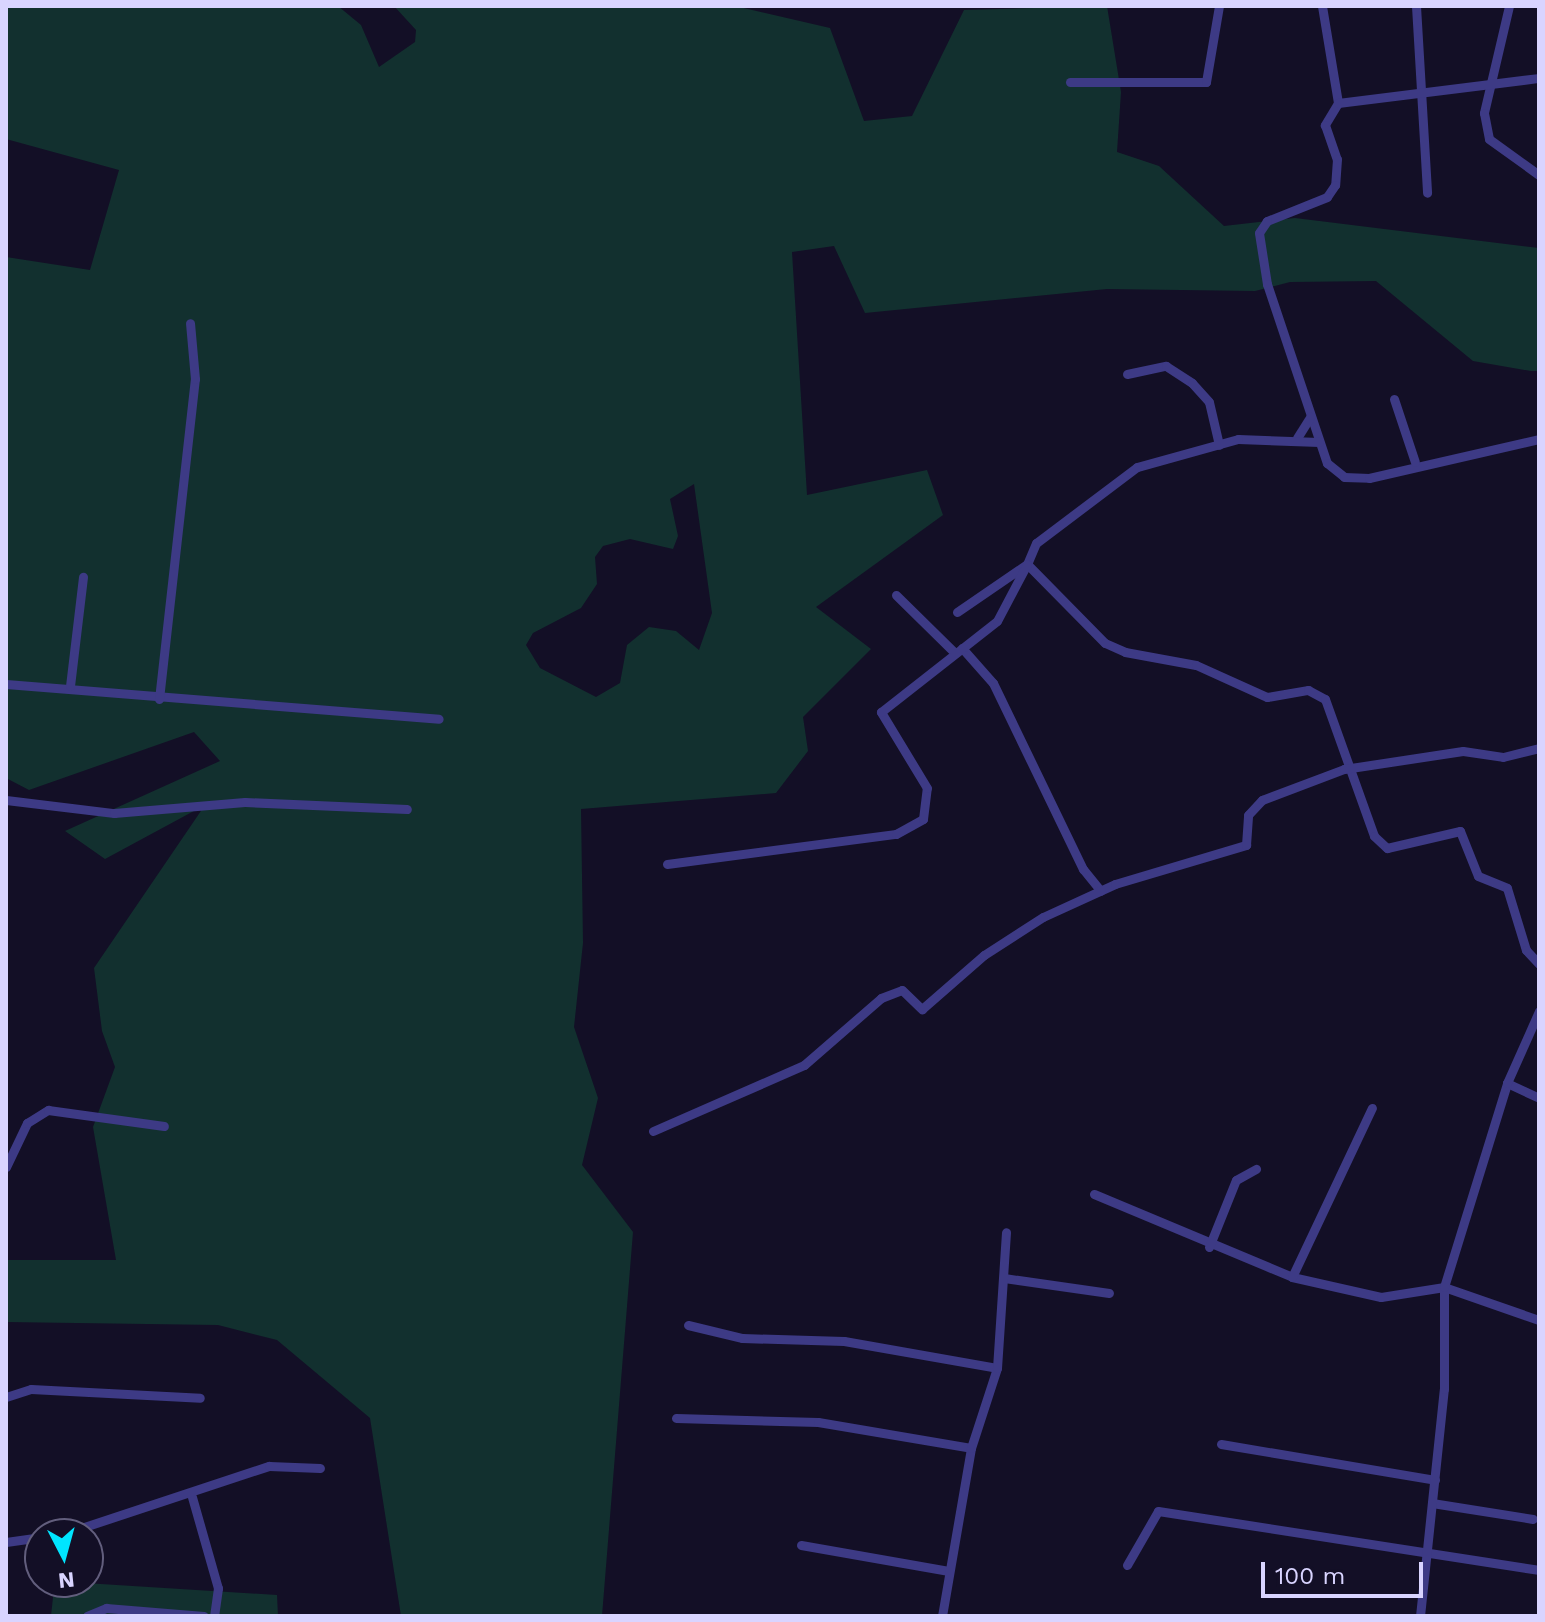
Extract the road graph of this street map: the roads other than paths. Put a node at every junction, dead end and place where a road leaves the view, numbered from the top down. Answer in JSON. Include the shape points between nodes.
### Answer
{"nodes":[{"id":1,"x":1219,"y":6,"type":"edge"},
{"id":2,"x":1322,"y":6,"type":"edge"},
{"id":3,"x":1416,"y":6,"type":"edge"},
{"id":4,"x":1509,"y":6,"type":"edge"},
{"id":5,"x":1539,"y":78,"type":"edge"},
{"id":6,"x":1490,"y":81,"type":"junction"},
{"id":7,"x":1070,"y":82,"type":"dead end"},
{"id":8,"x":1424,"y":88,"type":"junction"},
{"id":9,"x":1338,"y":103,"type":"junction"},
{"id":10,"x":1539,"y":175,"type":"edge"},
{"id":11,"x":1427,"y":193,"type":"dead end"},
{"id":12,"x":190,"y":323,"type":"dead end"},
{"id":13,"x":1127,"y":374,"type":"dead end"},
{"id":14,"x":1394,"y":399,"type":"dead end"},
{"id":15,"x":1310,"y":417,"type":"junction"},
{"id":16,"x":1297,"y":438,"type":"junction"},
{"id":17,"x":1539,"y":439,"type":"edge"},
{"id":18,"x":1319,"y":442,"type":"junction"},
{"id":19,"x":1219,"y":445,"type":"junction"},
{"id":20,"x":1415,"y":462,"type":"junction"},
{"id":21,"x":1027,"y":564,"type":"junction"},
{"id":22,"x":83,"y":577,"type":"dead end"},
{"id":23,"x":896,"y":595,"type":"dead end"},
{"id":24,"x":957,"y":612,"type":"dead end"},
{"id":25,"x":958,"y":651,"type":"junction"},
{"id":26,"x":6,"y":684,"type":"edge"},
{"id":27,"x":70,"y":686,"type":"junction"},
{"id":28,"x":159,"y":699,"type":"junction"},
{"id":29,"x":439,"y":719,"type":"dead end"},
{"id":30,"x":1539,"y":748,"type":"edge"},
{"id":31,"x":1344,"y":769,"type":"junction"},
{"id":32,"x":6,"y":800,"type":"edge"},
{"id":33,"x":407,"y":809,"type":"dead end"},
{"id":34,"x":667,"y":864,"type":"dead end"},
{"id":35,"x":1101,"y":891,"type":"junction"},
{"id":36,"x":1539,"y":964,"type":"edge"},
{"id":37,"x":1539,"y":1011,"type":"edge"},
{"id":38,"x":1507,"y":1083,"type":"junction"},
{"id":39,"x":1539,"y":1098,"type":"edge"},
{"id":40,"x":1372,"y":1108,"type":"dead end"},
{"id":41,"x":164,"y":1126,"type":"dead end"},
{"id":42,"x":653,"y":1131,"type":"dead end"},
{"id":43,"x":6,"y":1167,"type":"edge"},
{"id":44,"x":1256,"y":1169,"type":"dead end"},
{"id":45,"x":1094,"y":1194,"type":"dead end"},
{"id":46,"x":1006,"y":1232,"type":"dead end"},
{"id":47,"x":1209,"y":1247,"type":"junction"},
{"id":48,"x":1292,"y":1277,"type":"junction"},
{"id":49,"x":1004,"y":1278,"type":"junction"},
{"id":50,"x":1444,"y":1287,"type":"junction"},
{"id":51,"x":1109,"y":1293,"type":"dead end"},
{"id":52,"x":1539,"y":1320,"type":"edge"},
{"id":53,"x":688,"y":1325,"type":"dead end"},
{"id":54,"x":997,"y":1368,"type":"junction"},
{"id":55,"x":6,"y":1397,"type":"edge"},
{"id":56,"x":200,"y":1398,"type":"dead end"},
{"id":57,"x":676,"y":1418,"type":"dead end"},
{"id":58,"x":1221,"y":1444,"type":"dead end"},
{"id":59,"x":971,"y":1448,"type":"junction"},
{"id":60,"x":320,"y":1468,"type":"dead end"},
{"id":61,"x":1435,"y":1480,"type":"junction"},
{"id":62,"x":192,"y":1497,"type":"junction"},
{"id":63,"x":1432,"y":1503,"type":"junction"},
{"id":64,"x":1533,"y":1519,"type":"dead end"},
{"id":65,"x":104,"y":1522,"type":"edge"},
{"id":66,"x":801,"y":1545,"type":"dead end"},
{"id":67,"x":1427,"y":1549,"type":"junction"},
{"id":68,"x":1127,"y":1565,"type":"dead end"},
{"id":69,"x":1539,"y":1570,"type":"edge"},
{"id":70,"x":949,"y":1571,"type":"junction"},
{"id":71,"x":179,"y":1614,"type":"edge"},
{"id":72,"x":87,"y":1616,"type":"edge"},
{"id":73,"x":204,"y":1616,"type":"edge"},
{"id":74,"x":214,"y":1616,"type":"edge"},
{"id":75,"x":942,"y":1616,"type":"edge"},
{"id":76,"x":1420,"y":1616,"type":"edge"}],
"edges":[{"from":1,"to":7,"type":"street","via":[[1206,82]]},
{"from":2,"to":9,"type":"street"},
{"from":3,"to":8,"type":"street"},
{"from":4,"to":6,"type":"street"},
{"from":5,"to":6,"type":"street"},
{"from":6,"to":8,"type":"street"},
{"from":6,"to":10,"type":"street","via":[[1484,113],[1489,139]]},
{"from":8,"to":9,"type":"street"},
{"from":8,"to":11,"type":"street"},
{"from":9,"to":15,"type":"street","via":[[1325,125],[1337,159],[1335,185],[1327,197],[1267,221],[1259,233]]},
{"from":12,"to":28,"type":"street","via":[[195,379]]},
{"from":13,"to":19,"type":"street","via":[[1166,366],[1192,383],[1209,402]]},
{"from":14,"to":20,"type":"street"},
{"from":15,"to":16,"type":"street"},
{"from":15,"to":18,"type":"street"},
{"from":16,"to":18,"type":"street"},
{"from":16,"to":19,"type":"street"},
{"from":17,"to":20,"type":"street"},
{"from":18,"to":20,"type":"street","via":[[1344,477],[1369,478]]},
{"from":19,"to":21,"type":"street","via":[[1137,467],[1106,484],[1036,543]]},
{"from":21,"to":24,"type":"street"},
{"from":21,"to":25,"type":"street","via":[[997,621]]},
{"from":21,"to":31,"type":"street","via":[[1105,643],[1125,652],[1196,665],[1267,697],[1308,690],[1325,699]]},
{"from":22,"to":27,"type":"street"},
{"from":23,"to":25,"type":"street"},
{"from":25,"to":34,"type":"street","via":[[881,712],[927,788],[923,819],[896,834]]},
{"from":25,"to":35,"type":"street","via":[[999,694],[1083,869]]},
{"from":26,"to":27,"type":"street"},
{"from":27,"to":28,"type":"street"},
{"from":28,"to":29,"type":"street"},
{"from":30,"to":31,"type":"street","via":[[1503,757],[1463,751]]},
{"from":31,"to":35,"type":"street","via":[[1262,800],[1248,815],[1246,845]]},
{"from":31,"to":36,"type":"street","via":[[1387,848],[1460,831],[1478,876],[1507,888],[1526,950]]},
{"from":32,"to":33,"type":"street","via":[[114,813],[245,802]]},
{"from":35,"to":42,"type":"street","via":[[984,955],[922,1009],[902,990],[881,998],[804,1065]]},
{"from":37,"to":38,"type":"street"},
{"from":38,"to":39,"type":"street"},
{"from":38,"to":50,"type":"street"},
{"from":40,"to":48,"type":"street"},
{"from":41,"to":43,"type":"street","via":[[48,1110],[27,1123]]},
{"from":44,"to":47,"type":"street","via":[[1236,1180]]},
{"from":45,"to":47,"type":"street"},
{"from":46,"to":49,"type":"street"},
{"from":47,"to":48,"type":"street"},
{"from":48,"to":50,"type":"street","via":[[1381,1297]]},
{"from":49,"to":51,"type":"street"},
{"from":49,"to":54,"type":"street"},
{"from":50,"to":52,"type":"street"},
{"from":50,"to":61,"type":"street"},
{"from":53,"to":54,"type":"street","via":[[742,1338],[844,1341]]},
{"from":54,"to":59,"type":"street"},
{"from":55,"to":56,"type":"street","via":[[31,1389]]},
{"from":57,"to":59,"type":"street","via":[[818,1422]]},
{"from":58,"to":61,"type":"street"},
{"from":59,"to":70,"type":"street"},
{"from":60,"to":62,"type":"street","via":[[269,1466]]},
{"from":61,"to":63,"type":"street"},
{"from":62,"to":65,"type":"street"},
{"from":62,"to":74,"type":"street","via":[[218,1588]]},
{"from":63,"to":64,"type":"street"},
{"from":63,"to":67,"type":"street"},
{"from":66,"to":70,"type":"street"},
{"from":67,"to":68,"type":"street","via":[[1158,1511]]},
{"from":67,"to":69,"type":"street"},
{"from":67,"to":76,"type":"street"},
{"from":70,"to":75,"type":"street"},
{"from":71,"to":72,"type":"street","via":[[106,1608]]},
{"from":71,"to":73,"type":"street"}]}
